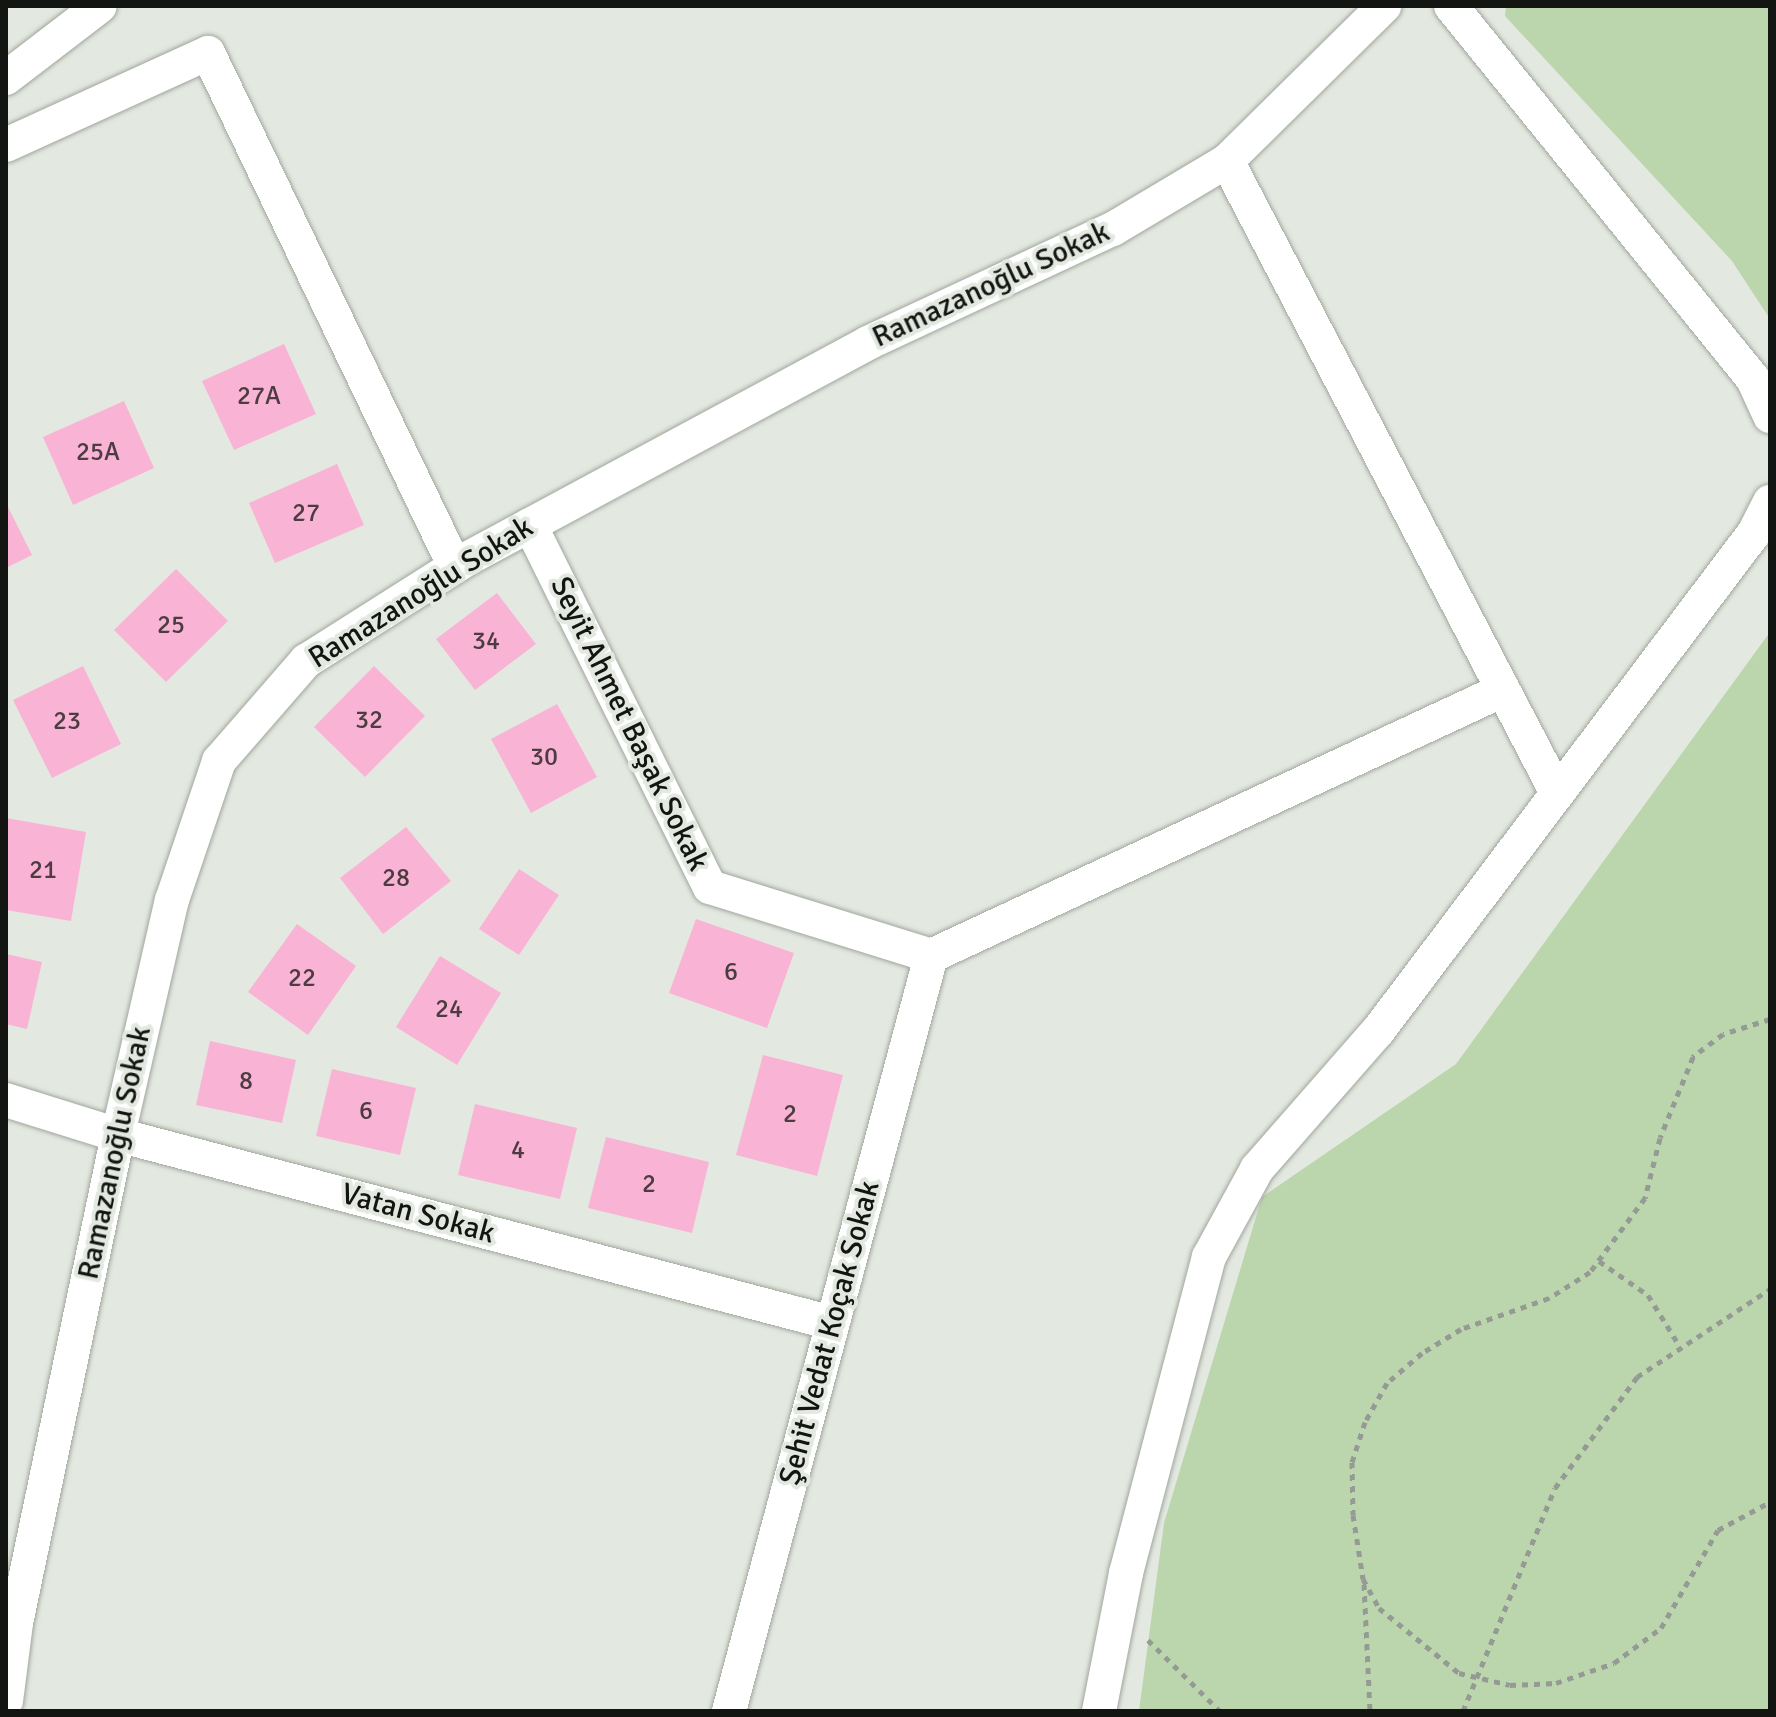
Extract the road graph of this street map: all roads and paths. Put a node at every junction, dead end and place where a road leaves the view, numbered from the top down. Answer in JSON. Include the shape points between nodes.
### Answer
{"nodes":[{"id":1,"x":100,"y":6,"type":"edge"},
{"id":2,"x":1384,"y":6,"type":"edge"},
{"id":3,"x":1451,"y":6,"type":"edge"},
{"id":4,"x":6,"y":78,"type":"edge"},
{"id":5,"x":6,"y":145,"type":"edge"},
{"id":6,"x":1227,"y":161,"type":"junction"},
{"id":7,"x":1770,"y":416,"type":"edge"},
{"id":8,"x":1770,"y":502,"type":"edge"},
{"id":9,"x":530,"y":525,"type":"junction"},
{"id":10,"x":455,"y":567,"type":"junction"},
{"id":11,"x":1503,"y":690,"type":"junction"},
{"id":12,"x":1557,"y":793,"type":"junction"},
{"id":13,"x":931,"y":956,"type":"junction"},
{"id":14,"x":1770,"y":1019,"type":"edge"},
{"id":15,"x":6,"y":1100,"type":"edge"},
{"id":16,"x":118,"y":1135,"type":"junction"},
{"id":17,"x":1599,"y":1261,"type":"junction"},
{"id":18,"x":1770,"y":1289,"type":"edge"},
{"id":19,"x":832,"y":1323,"type":"junction"},
{"id":20,"x":1679,"y":1345,"type":"junction"},
{"id":21,"x":1770,"y":1502,"type":"edge"},
{"id":22,"x":1363,"y":1579,"type":"junction"},
{"id":23,"x":1119,"y":1611,"type":"junction"},
{"id":24,"x":11,"y":1622,"type":"edge"},
{"id":25,"x":1475,"y":1679,"type":"junction"},
{"id":26,"x":6,"y":1701,"type":"edge"},
{"id":27,"x":729,"y":1711,"type":"edge"},
{"id":28,"x":1099,"y":1711,"type":"edge"},
{"id":29,"x":1220,"y":1711,"type":"edge"},
{"id":30,"x":1370,"y":1711,"type":"edge"},
{"id":31,"x":1463,"y":1711,"type":"edge"}],
"edges":[{"from":1,"to":4,"type":"street"},
{"from":2,"to":6,"type":"street","name":"Ramazanoğlu Sokak"},
{"from":3,"to":7,"type":"street","via":[[1753,379]]},
{"from":5,"to":10,"type":"street","via":[[208,53]]},
{"from":6,"to":9,"type":"street","name":"Ramazanoğlu Sokak","via":[[1113,229],[868,343]]},
{"from":6,"to":11,"type":"street"},
{"from":8,"to":12,"type":"street","via":[[1754,533]]},
{"from":9,"to":10,"type":"street","name":"Ramazanoğlu Sokak"},
{"from":9,"to":13,"type":"street","name":"Seyit Ahmet Başak Sokak","via":[[710,887]]},
{"from":10,"to":16,"type":"street","name":"Ramazanoğlu Sokak","via":[[306,661],[219,761],[172,900]]},
{"from":11,"to":12,"type":"street"},
{"from":11,"to":13,"type":"street"},
{"from":12,"to":23,"type":"street","via":[[1378,1031],[1257,1169],[1209,1257]]},
{"from":13,"to":19,"type":"street","name":"Şehit Vedat Koçak Sokak"},
{"from":14,"to":17,"type":"path","via":[[1723,1034],[1693,1057],[1660,1138],[1645,1198]]},
{"from":15,"to":16,"type":"street","name":"Vatan Sokak"},
{"from":16,"to":19,"type":"street","name":"Vatan Sokak"},
{"from":16,"to":24,"type":"street","name":"Ramazanoğlu Sokak"},
{"from":17,"to":20,"type":"path","via":[[1648,1295]]},
{"from":17,"to":22,"type":"path","via":[[1549,1298],[1461,1329],[1387,1383],[1365,1422],[1352,1462]]},
{"from":18,"to":20,"type":"path"},
{"from":19,"to":27,"type":"street","name":"Şehit Vedat Koçak Sokak"},
{"from":20,"to":25,"type":"path","via":[[1637,1377],[1555,1488]]},
{"from":21,"to":25,"type":"path","via":[[1718,1530],[1661,1628],[1614,1663],[1556,1683],[1510,1685]]},
{"from":22,"to":25,"type":"path","via":[[1379,1608],[1459,1673]]},
{"from":22,"to":30,"type":"path"},
{"from":23,"to":28,"type":"street"},
{"from":23,"to":29,"type":"path"},
{"from":24,"to":26,"type":"street","name":"Ramazanoğlu Sokak"},
{"from":25,"to":31,"type":"path"}]}
